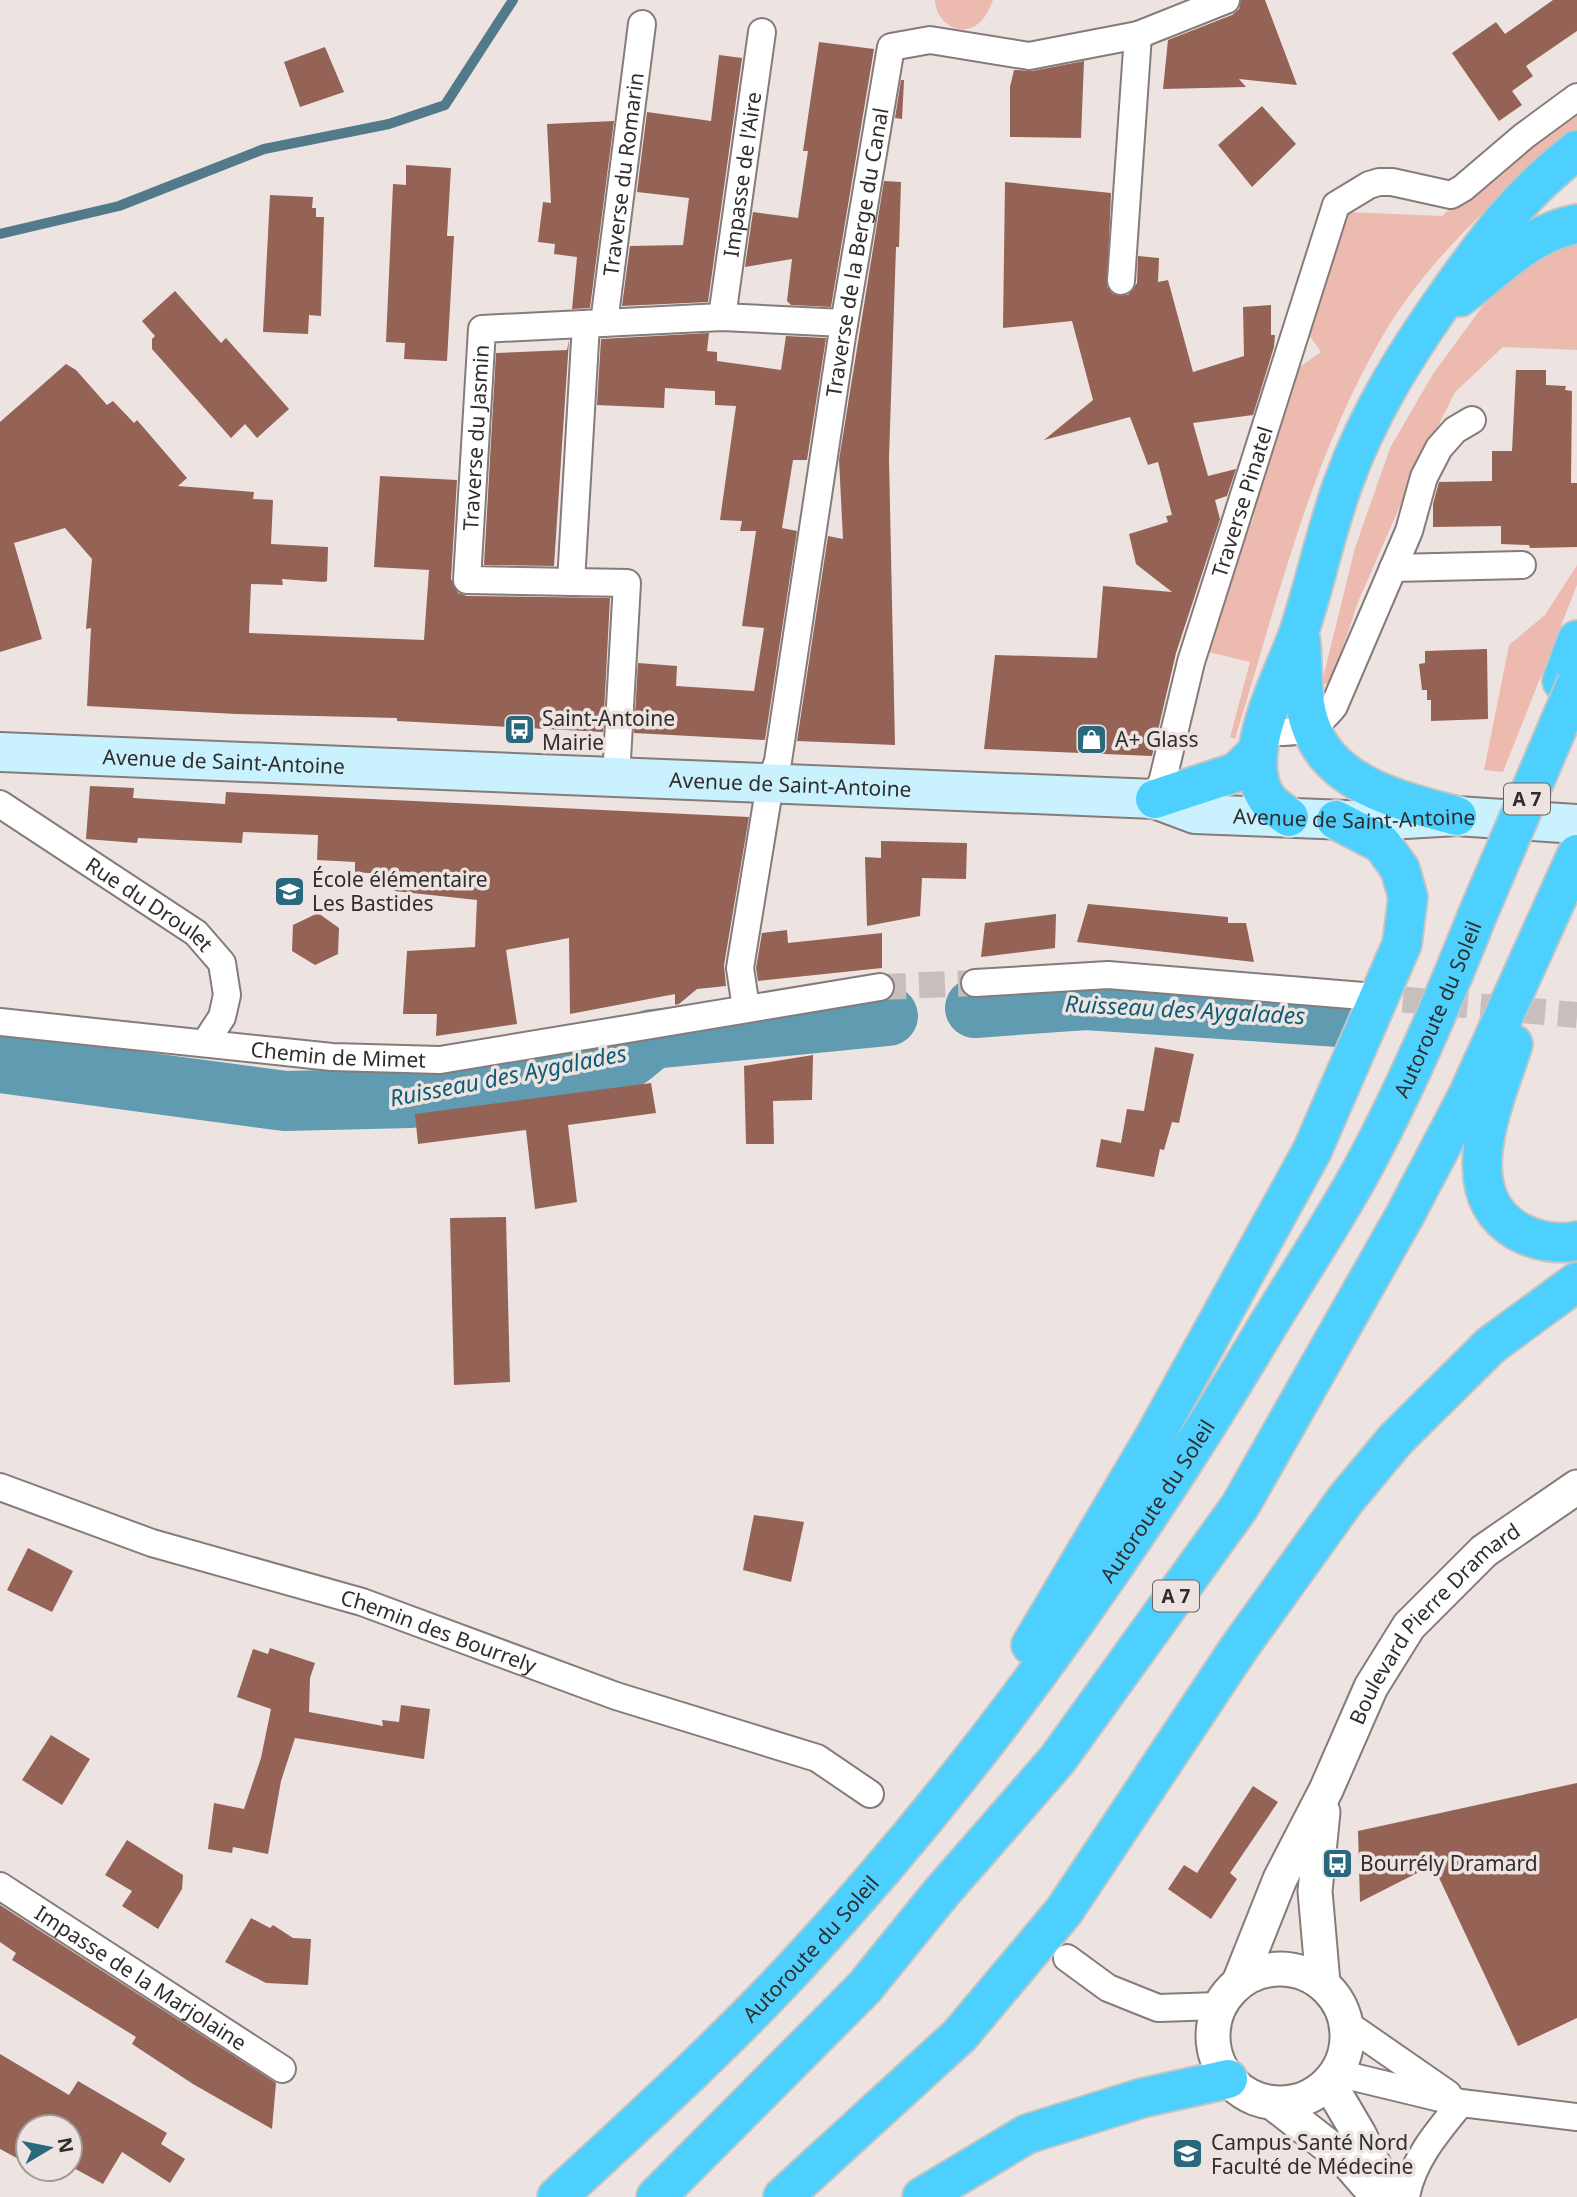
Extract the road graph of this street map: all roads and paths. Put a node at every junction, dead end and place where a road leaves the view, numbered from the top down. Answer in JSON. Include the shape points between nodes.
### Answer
{"nodes":[{"id":1,"x":1219,"y":1,"type":"edge"},
{"id":2,"x":642,"y":24,"type":"dead end"},
{"id":3,"x":762,"y":32,"type":"dead end"},
{"id":4,"x":1138,"y":35,"type":"junction"},
{"id":5,"x":1577,"y":97,"type":"edge"},
{"id":6,"x":1577,"y":150,"type":"edge"},
{"id":7,"x":1577,"y":223,"type":"edge"},
{"id":8,"x":1121,"y":281,"type":"dead end"},
{"id":9,"x":722,"y":317,"type":"junction"},
{"id":10,"x":1430,"y":320,"type":"junction"},
{"id":11,"x":595,"y":323,"type":"junction"},
{"id":12,"x":844,"y":323,"type":"junction"},
{"id":13,"x":1472,"y":420,"type":"dead end"},
{"id":14,"x":1522,"y":565,"type":"dead end"},
{"id":15,"x":1393,"y":568,"type":"junction"},
{"id":16,"x":572,"y":582,"type":"junction"},
{"id":17,"x":1300,"y":629,"type":"junction"},
{"id":18,"x":1577,"y":640,"type":"edge"},
{"id":19,"x":1569,"y":682,"type":"edge"},
{"id":20,"x":1311,"y":728,"type":"junction"},
{"id":21,"x":1259,"y":742,"type":"junction"},
{"id":22,"x":0,"y":752,"type":"edge"},
{"id":23,"x":617,"y":777,"type":"junction"},
{"id":24,"x":770,"y":784,"type":"junction"},
{"id":25,"x":1155,"y":799,"type":"junction"},
{"id":26,"x":0,"y":804,"type":"edge"},
{"id":27,"x":1457,"y":816,"type":"junction"},
{"id":28,"x":1289,"y":817,"type":"junction"},
{"id":29,"x":1336,"y":820,"type":"junction"},
{"id":30,"x":1577,"y":824,"type":"edge"},
{"id":31,"x":1577,"y":854,"type":"edge"},
{"id":32,"x":1557,"y":898,"type":"junction"},
{"id":33,"x":975,"y":983,"type":"tunnel mouth"},
{"id":34,"x":880,"y":987,"type":"tunnel mouth"},
{"id":35,"x":1363,"y":996,"type":"tunnel mouth"},
{"id":36,"x":746,"y":1008,"type":"junction"},
{"id":37,"x":0,"y":1022,"type":"edge"},
{"id":38,"x":205,"y":1043,"type":"junction"},
{"id":39,"x":1577,"y":1241,"type":"edge"},
{"id":40,"x":1577,"y":1282,"type":"edge"},
{"id":41,"x":0,"y":1487,"type":"edge"},
{"id":42,"x":1577,"y":1487,"type":"edge"},
{"id":43,"x":1326,"y":1790,"type":"junction"},
{"id":44,"x":870,"y":1794,"type":"dead end"},
{"id":45,"x":942,"y":1796,"type":"junction"},
{"id":46,"x":0,"y":1886,"type":"edge"},
{"id":47,"x":1067,"y":1958,"type":"dead end"},
{"id":48,"x":1323,"y":1983,"type":"junction"},
{"id":49,"x":1229,"y":1994,"type":"junction"},
{"id":50,"x":1347,"y":2024,"type":"junction"},
{"id":51,"x":282,"y":2069,"type":"dead end"},
{"id":52,"x":1333,"y":2078,"type":"junction"},
{"id":53,"x":1228,"y":2079,"type":"junction"},
{"id":54,"x":1273,"y":2103,"type":"junction"},
{"id":55,"x":1461,"y":2103,"type":"junction"},
{"id":56,"x":1577,"y":2117,"type":"edge"},
{"id":57,"x":557,"y":2197,"type":"edge"},
{"id":58,"x":656,"y":2197,"type":"edge"},
{"id":59,"x":783,"y":2197,"type":"edge"},
{"id":60,"x":922,"y":2197,"type":"edge"},
{"id":61,"x":1378,"y":2197,"type":"edge"},
{"id":62,"x":1389,"y":2197,"type":"edge"},
{"id":63,"x":1406,"y":2197,"type":"edge"}],
"edges":[{"from":1,"to":4,"type":"street","name":"Traverse de la Berge du Canal"},
{"from":2,"to":11,"type":"street","name":"Traverse du Romarin"},
{"from":3,"to":9,"type":"street","name":"Impasse de l'Aire"},
{"from":4,"to":8,"type":"street"},
{"from":4,"to":12,"type":"street","name":"Traverse de la Berge du Canal","via":[[1029,56],[930,40],[891,47]]},
{"from":5,"to":25,"type":"street","name":"Traverse Pinatel","via":[[1451,194],[1380,182],[1336,205],[1191,662]]},
{"from":6,"to":10,"type":"highway","via":[[1518,200]]},
{"from":7,"to":10,"type":"highway","via":[[1535,239]]},
{"from":9,"to":11,"type":"street","name":"Traverse du Jasmin"},
{"from":9,"to":12,"type":"street","name":"Traverse du Jasmin"},
{"from":10,"to":17,"type":"highway","via":[[1406,353],[1343,483]]},
{"from":11,"to":16,"type":"street","name":"Traverse du Romarin"},
{"from":11,"to":16,"type":"street","name":"Traverse du Jasmin","via":[[482,329],[467,580]]},
{"from":12,"to":24,"type":"street","name":"Traverse de la Berge du Canal","via":[[778,761]]},
{"from":13,"to":15,"type":"street","via":[[1439,447]]},
{"from":14,"to":15,"type":"street"},
{"from":15,"to":20,"type":"street","via":[[1338,698]]},
{"from":16,"to":23,"type":"street","name":"Traverse du Jasmin","via":[[627,583]]},
{"from":17,"to":20,"type":"highway","via":[[1304,700]]},
{"from":17,"to":21,"type":"highway"},
{"from":18,"to":19,"type":"highway","name":"Autoroute du Soleil"},
{"from":19,"to":45,"type":"highway","name":"Autoroute du Soleil","number":"A 7","bridge":true,"via":[[1456,969],[1365,1163],[1131,1544],[1021,1698]]},
{"from":20,"to":21,"type":"street"},
{"from":20,"to":27,"type":"highway","via":[[1336,763],[1364,785]]},
{"from":21,"to":25,"type":"highway","via":[[1237,772]]},
{"from":21,"to":28,"type":"highway","via":[[1259,780],[1269,801]]},
{"from":22,"to":23,"type":"main road","name":"Avenue de Saint-Antoine"},
{"from":23,"to":24,"type":"main road","name":"Avenue de Saint-Antoine"},
{"from":24,"to":25,"type":"main road","name":"Avenue de Saint-Antoine"},
{"from":24,"to":36,"type":"street","name":"Traverse de la Berge du Canal","via":[[740,968]]},
{"from":25,"to":28,"type":"main road","name":"Avenue de Saint-Antoine","via":[[1195,814]]},
{"from":26,"to":38,"type":"street","name":"Rue du Droulet","via":[[196,933],[222,963],[227,995],[222,1017]]},
{"from":27,"to":29,"type":"main road","name":"Avenue de Saint-Antoine"},
{"from":27,"to":30,"type":"main road","name":"Avenue de Saint-Antoine"},
{"from":28,"to":29,"type":"main road","name":"Avenue de Saint-Antoine"},
{"from":29,"to":45,"type":"highway","via":[[1382,844],[1400,869],[1408,897],[1402,944],[1311,1151],[1155,1436]]},
{"from":31,"to":32,"type":"highway","number":"A 7"},
{"from":32,"to":39,"type":"highway","via":[[1481,1160],[1488,1195],[1504,1221],[1542,1240]]},
{"from":32,"to":58,"type":"highway","number":"A 7","via":[[1468,1096],[1240,1506],[1056,1760],[864,1988]]},
{"from":33,"to":35,"type":"street","via":[[1108,975]]},
{"from":34,"to":36,"type":"street","name":"Chemin de Mimet"},
{"from":36,"to":38,"type":"street","name":"Chemin de Mimet","via":[[440,1060],[332,1057]]},
{"from":37,"to":38,"type":"street","name":"Chemin de Mimet"},
{"from":40,"to":59,"type":"highway","via":[[1492,1345],[1396,1439],[1346,1499],[1239,1648],[1064,1911],[960,2035]]},
{"from":41,"to":44,"type":"street","name":"Chemin des Bourrely","via":[[152,1544],[362,1602],[616,1696],[817,1758]]},
{"from":42,"to":43,"type":"street","name":"Boulevard Pierre Dramard","via":[[1484,1551],[1409,1626],[1371,1687]]},
{"from":43,"to":48,"type":"street","name":"Boulevard Pierre Dramard","via":[[1315,1891]]},
{"from":43,"to":49,"type":"street","name":"Boulevard Pierre Dramard"},
{"from":45,"to":57,"type":"highway","name":"Autoroute du Soleil","number":"A 7","via":[[797,1965],[697,2068]]},
{"from":46,"to":51,"type":"street","name":"Impasse de la Marjolaine"},
{"from":47,"to":49,"type":"street","via":[[1108,1988],[1158,2008]]},
{"from":48,"to":49,"type":"street","via":[[1296,1970],[1266,1969]]},
{"from":48,"to":50,"type":"street"},
{"from":49,"to":53,"type":"street","via":[[1213,2031],[1216,2056]]},
{"from":50,"to":52,"type":"street","via":[[1346,2049]]},
{"from":50,"to":55,"type":"street"},
{"from":52,"to":54,"type":"street","via":[[1303,2099]]},
{"from":52,"to":55,"type":"street"},
{"from":52,"to":62,"type":"street"},
{"from":53,"to":54,"type":"street","via":[[1248,2096]]},
{"from":53,"to":60,"type":"highway","via":[[1142,2098],[1027,2134]]},
{"from":54,"to":61,"type":"street","via":[[1345,2159]]},
{"from":55,"to":56,"type":"street"},
{"from":55,"to":63,"type":"street","via":[[1436,2133],[1409,2179]]}]}
